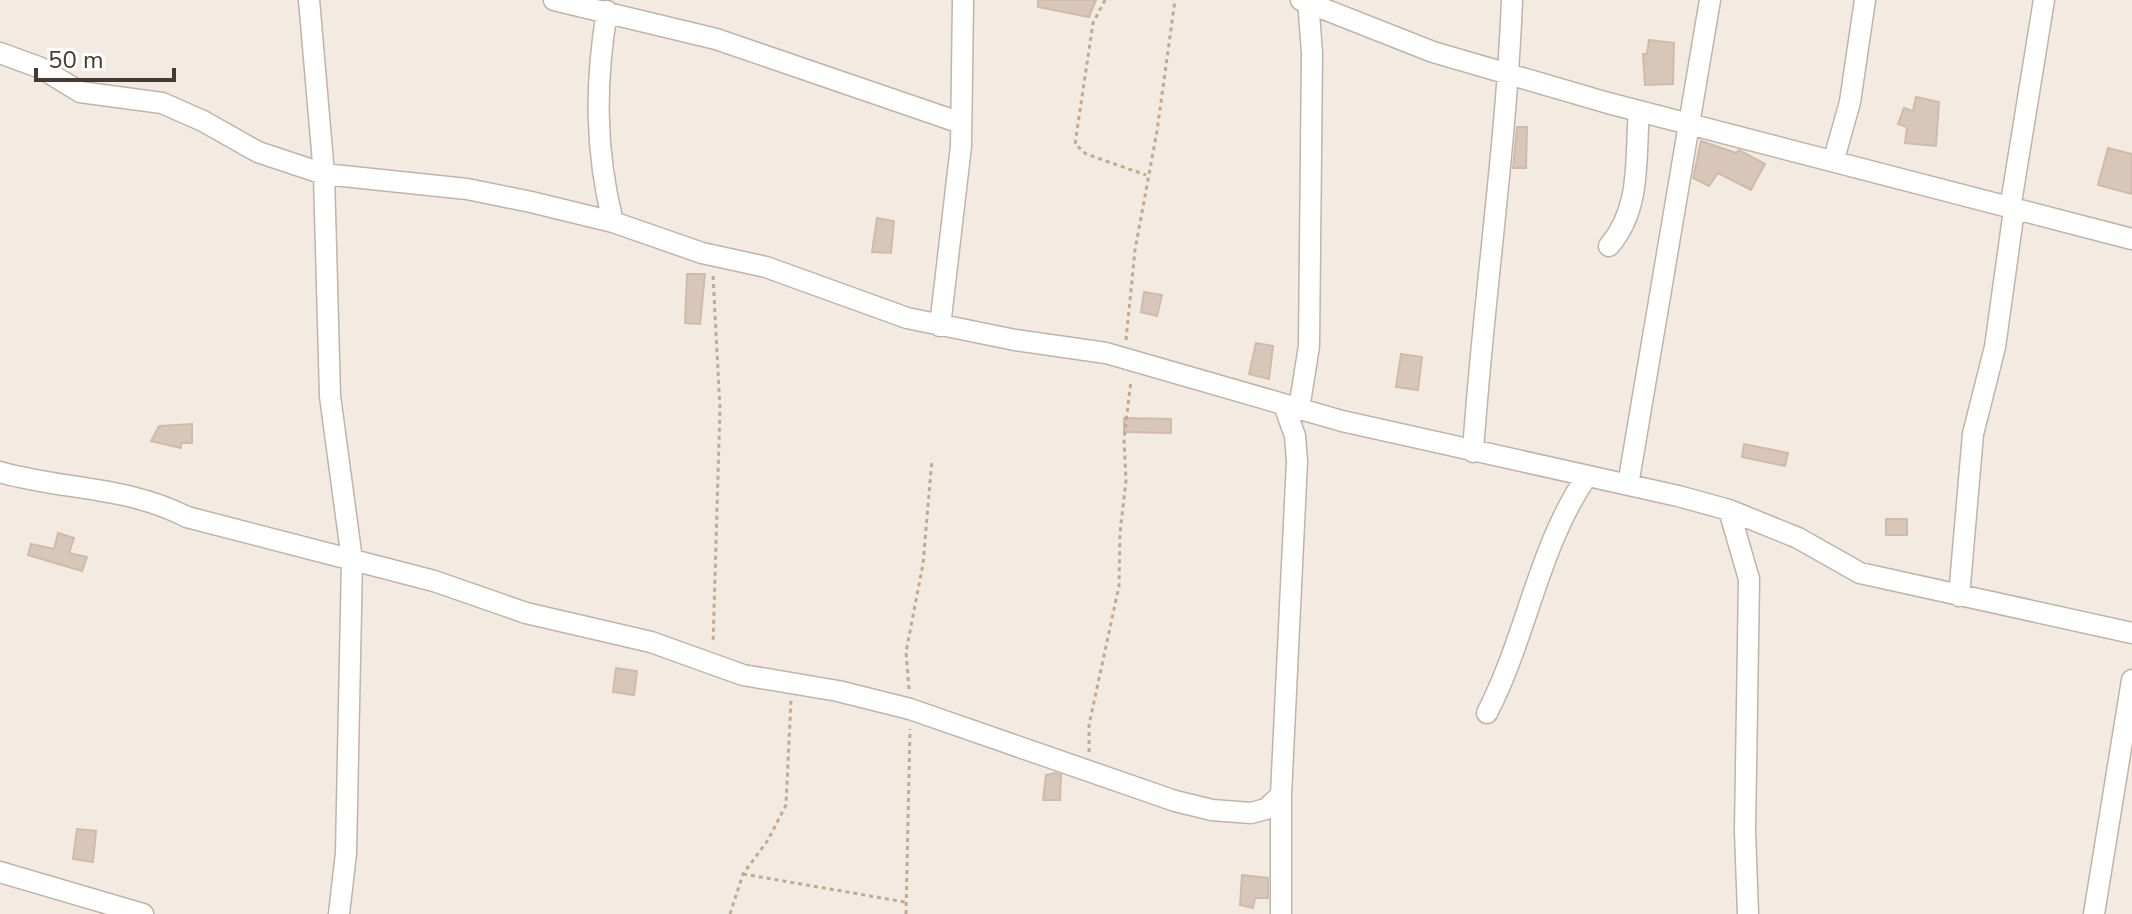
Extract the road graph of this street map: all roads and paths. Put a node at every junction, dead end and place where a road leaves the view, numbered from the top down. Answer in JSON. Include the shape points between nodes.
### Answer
{"nodes":[{"id":1,"x":309,"y":0,"type":"edge"},
{"id":2,"x":554,"y":0,"type":"edge"},
{"id":3,"x":963,"y":0,"type":"edge"},
{"id":4,"x":1105,"y":0,"type":"edge"},
{"id":5,"x":1175,"y":0,"type":"edge"},
{"id":6,"x":1512,"y":0,"type":"edge"},
{"id":7,"x":1710,"y":0,"type":"edge"},
{"id":8,"x":1865,"y":0,"type":"edge"},
{"id":9,"x":2044,"y":0,"type":"edge"},
{"id":10,"x":1306,"y":1,"type":"edge"},
{"id":11,"x":607,"y":11,"type":"junction"},
{"id":12,"x":0,"y":53,"type":"edge"},
{"id":13,"x":1509,"y":75,"type":"junction"},
{"id":14,"x":1639,"y":111,"type":"junction"},
{"id":15,"x":961,"y":123,"type":"junction"},
{"id":16,"x":1688,"y":123,"type":"junction"},
{"id":17,"x":1834,"y":159,"type":"junction"},
{"id":18,"x":324,"y":174,"type":"junction"},
{"id":19,"x":1147,"y":175,"type":"junction"},
{"id":20,"x":2012,"y":210,"type":"junction"},
{"id":21,"x":613,"y":222,"type":"junction"},
{"id":22,"x":2132,"y":239,"type":"edge"},
{"id":23,"x":1609,"y":246,"type":"dead end"},
{"id":24,"x":712,"y":256,"type":"junction"},
{"id":25,"x":940,"y":326,"type":"junction"},
{"id":26,"x":1129,"y":360,"type":"junction"},
{"id":27,"x":1292,"y":407,"type":"junction"},
{"id":28,"x":1327,"y":416,"type":"junction"},
{"id":29,"x":1473,"y":452,"type":"junction"},
{"id":30,"x":1296,"y":453,"type":"junction"},
{"id":31,"x":932,"y":459,"type":"dead end"},
{"id":32,"x":0,"y":472,"type":"edge"},
{"id":33,"x":1587,"y":476,"type":"junction"},
{"id":34,"x":1628,"y":485,"type":"junction"},
{"id":35,"x":1729,"y":510,"type":"junction"},
{"id":36,"x":352,"y":560,"type":"junction"},
{"id":37,"x":1959,"y":596,"type":"junction"},
{"id":38,"x":2132,"y":633,"type":"edge"},
{"id":39,"x":713,"y":663,"type":"junction"},
{"id":40,"x":2132,"y":680,"type":"edge"},
{"id":41,"x":792,"y":685,"type":"junction"},
{"id":42,"x":910,"y":709,"type":"junction"},
{"id":43,"x":1487,"y":713,"type":"dead end"},
{"id":44,"x":1090,"y":773,"type":"junction"},
{"id":45,"x":1281,"y":795,"type":"junction"},
{"id":46,"x":0,"y":872,"type":"edge"},
{"id":47,"x":743,"y":874,"type":"junction"},
{"id":48,"x":907,"y":902,"type":"junction"},
{"id":49,"x":143,"y":914,"type":"edge"},
{"id":50,"x":339,"y":914,"type":"edge"},
{"id":51,"x":730,"y":914,"type":"edge"},
{"id":52,"x":906,"y":914,"type":"edge"},
{"id":53,"x":1281,"y":914,"type":"edge"},
{"id":54,"x":1748,"y":914,"type":"edge"},
{"id":55,"x":2094,"y":914,"type":"edge"}],
"edges":[{"from":1,"to":18,"type":"street"},
{"from":2,"to":11,"type":"street"},
{"from":3,"to":15,"type":"street"},
{"from":4,"to":19,"type":"path","via":[[1093,23],[1075,144],[1080,152]]},
{"from":5,"to":19,"type":"path"},
{"from":6,"to":13,"type":"street"},
{"from":7,"to":16,"type":"street"},
{"from":8,"to":17,"type":"street","via":[[1850,102]]},
{"from":9,"to":20,"type":"street"},
{"from":10,"to":13,"type":"street","via":[[1419,47]]},
{"from":10,"to":27,"type":"street","via":[[1312,53],[1309,346]]},
{"from":11,"to":15,"type":"street","via":[[716,39]]},
{"from":11,"to":21,"type":"street","via":[[597,126]]},
{"from":12,"to":18,"type":"street","via":[[41,68],[80,92],[162,103],[258,152]]},
{"from":13,"to":14,"type":"street"},
{"from":13,"to":29,"type":"street"},
{"from":14,"to":16,"type":"street"},
{"from":14,"to":23,"type":"street","via":[[1637,179],[1622,231]]},
{"from":15,"to":25,"type":"street"},
{"from":16,"to":17,"type":"street"},
{"from":16,"to":34,"type":"street"},
{"from":17,"to":20,"type":"street"},
{"from":18,"to":21,"type":"street","via":[[467,189]]},
{"from":18,"to":36,"type":"street","via":[[330,396]]},
{"from":19,"to":26,"type":"path"},
{"from":20,"to":22,"type":"street"},
{"from":20,"to":37,"type":"street","via":[[1995,347],[1973,434]]},
{"from":21,"to":24,"type":"street"},
{"from":24,"to":25,"type":"street","via":[[766,267]]},
{"from":24,"to":39,"type":"path","via":[[720,408]]},
{"from":25,"to":26,"type":"street"},
{"from":26,"to":27,"type":"street"},
{"from":26,"to":44,"type":"path","via":[[1119,586],[1089,725]]},
{"from":27,"to":28,"type":"street"},
{"from":27,"to":30,"type":"street"},
{"from":28,"to":29,"type":"street"},
{"from":28,"to":30,"type":"street","via":[[1308,430]]},
{"from":29,"to":33,"type":"street"},
{"from":30,"to":45,"type":"street"},
{"from":31,"to":42,"type":"path","via":[[923,564],[906,652]]},
{"from":32,"to":36,"type":"street","via":[[129,494],[187,517]]},
{"from":33,"to":34,"type":"street"},
{"from":33,"to":43,"type":"street","via":[[1558,522],[1517,650]]},
{"from":34,"to":35,"type":"street"},
{"from":35,"to":37,"type":"street","via":[[1798,538],[1860,573]]},
{"from":35,"to":54,"type":"street","via":[[1749,579]]},
{"from":36,"to":39,"type":"street"},
{"from":36,"to":50,"type":"street","via":[[346,853]]},
{"from":37,"to":38,"type":"street"},
{"from":39,"to":41,"type":"street"},
{"from":40,"to":55,"type":"street"},
{"from":41,"to":42,"type":"street"},
{"from":41,"to":47,"type":"path","via":[[786,805]]},
{"from":42,"to":44,"type":"street"},
{"from":42,"to":48,"type":"path"},
{"from":44,"to":45,"type":"street","via":[[1223,811],[1266,809]]},
{"from":45,"to":53,"type":"street"},
{"from":46,"to":49,"type":"street"},
{"from":47,"to":48,"type":"path"},
{"from":47,"to":51,"type":"path"},
{"from":48,"to":52,"type":"path"}]}
